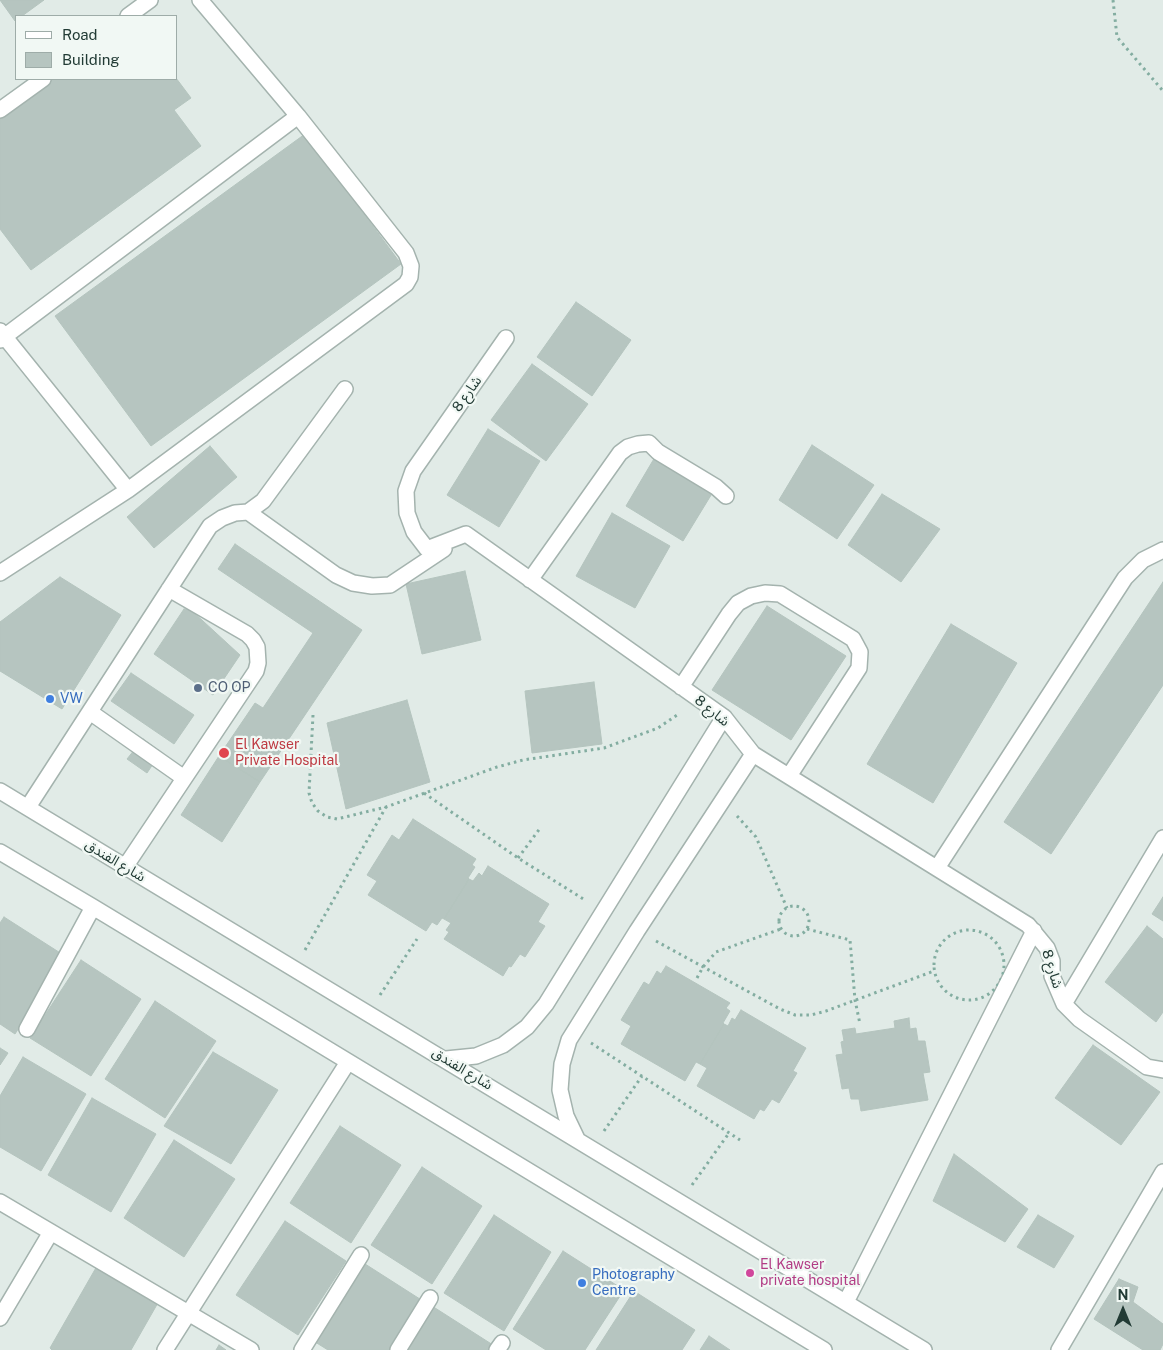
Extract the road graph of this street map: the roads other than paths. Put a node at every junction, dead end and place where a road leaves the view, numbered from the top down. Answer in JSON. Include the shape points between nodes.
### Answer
{"nodes":[{"id":1,"x":150,"y":0,"type":"edge"},
{"id":2,"x":200,"y":0,"type":"edge"},
{"id":3,"x":129,"y":15,"type":"edge"},
{"id":4,"x":42,"y":80,"type":"edge"},
{"id":5,"x":0,"y":110,"type":"edge"},
{"id":6,"x":298,"y":116,"type":"junction"},
{"id":7,"x":1,"y":336,"type":"edge"},
{"id":8,"x":506,"y":338,"type":"dead end"},
{"id":9,"x":345,"y":389,"type":"dead end"},
{"id":10,"x":128,"y":490,"type":"junction"},
{"id":11,"x":726,"y":496,"type":"dead end"},
{"id":12,"x":248,"y":512,"type":"junction"},
{"id":13,"x":466,"y":534,"type":"junction"},
{"id":14,"x":1163,"y":550,"type":"edge"},
{"id":15,"x":0,"y":573,"type":"edge"},
{"id":16,"x":530,"y":580,"type":"junction"},
{"id":17,"x":169,"y":588,"type":"junction"},
{"id":18,"x":681,"y":687,"type":"junction"},
{"id":19,"x":90,"y":712,"type":"junction"},
{"id":20,"x":724,"y":717,"type":"junction"},
{"id":21,"x":754,"y":754,"type":"junction"},
{"id":22,"x":789,"y":776,"type":"junction"},
{"id":23,"x":184,"y":778,"type":"junction"},
{"id":24,"x":0,"y":791,"type":"edge"},
{"id":25,"x":28,"y":807,"type":"junction"},
{"id":26,"x":1163,"y":838,"type":"edge"},
{"id":27,"x":0,"y":852,"type":"edge"},
{"id":28,"x":125,"y":867,"type":"junction"},
{"id":29,"x":937,"y":868,"type":"junction"},
{"id":30,"x":93,"y":907,"type":"junction"},
{"id":31,"x":1034,"y":932,"type":"junction"},
{"id":32,"x":1064,"y":1004,"type":"junction"},
{"id":33,"x":27,"y":1030,"type":"dead end"},
{"id":34,"x":446,"y":1059,"type":"junction"},
{"id":35,"x":348,"y":1062,"type":"junction"},
{"id":36,"x":1163,"y":1070,"type":"edge"},
{"id":37,"x":577,"y":1139,"type":"junction"},
{"id":38,"x":1163,"y":1172,"type":"edge"},
{"id":39,"x":0,"y":1202,"type":"edge"},
{"id":40,"x":51,"y":1232,"type":"junction"},
{"id":41,"x":361,"y":1255,"type":"dead end"},
{"id":42,"x":430,"y":1298,"type":"dead end"},
{"id":43,"x":846,"y":1302,"type":"junction"},
{"id":44,"x":188,"y":1313,"type":"junction"},
{"id":45,"x":0,"y":1318,"type":"edge"},
{"id":46,"x":913,"y":1347,"type":"edge"},
{"id":47,"x":165,"y":1350,"type":"edge"},
{"id":48,"x":251,"y":1350,"type":"edge"},
{"id":49,"x":302,"y":1350,"type":"edge"},
{"id":50,"x":398,"y":1350,"type":"edge"},
{"id":51,"x":824,"y":1350,"type":"edge"},
{"id":52,"x":1059,"y":1350,"type":"edge"}],
"edges":[{"from":1,"to":3,"type":"street"},
{"from":2,"to":6,"type":"street"},
{"from":4,"to":5,"type":"street"},
{"from":6,"to":7,"type":"street"},
{"from":6,"to":10,"type":"street","via":[[406,253],[411,266],[410,277],[406,284]]},
{"from":7,"to":10,"type":"street"},
{"from":8,"to":13,"type":"street","name":"شارع 8","via":[[413,471],[406,491],[407,512],[414,532],[427,549]]},
{"from":9,"to":12,"type":"street","via":[[263,501]]},
{"from":10,"to":15,"type":"street"},
{"from":11,"to":16,"type":"street","via":[[648,443],[628,447],[620,453]]},
{"from":12,"to":13,"type":"street","via":[[336,575],[372,586],[390,585]]},
{"from":12,"to":17,"type":"street","via":[[222,518],[210,526]]},
{"from":13,"to":16,"type":"street","name":"شارع 8"},
{"from":14,"to":29,"type":"street","via":[[1143,560],[1125,578]]},
{"from":16,"to":18,"type":"street","name":"شارع 8"},
{"from":17,"to":19,"type":"street"},
{"from":17,"to":23,"type":"street","via":[[247,634],[259,655],[256,671]]},
{"from":18,"to":20,"type":"street","name":"شارع 8"},
{"from":18,"to":22,"type":"street","via":[[729,614],[738,603],[751,596],[780,594],[853,639],[860,652],[859,668]]},
{"from":19,"to":23,"type":"street"},
{"from":19,"to":25,"type":"street"},
{"from":20,"to":21,"type":"street","name":"شارع 8"},
{"from":20,"to":34,"type":"street","via":[[546,1004],[527,1027],[503,1045],[476,1056]]},
{"from":21,"to":22,"type":"street","name":"شارع 8"},
{"from":21,"to":37,"type":"street","via":[[637,930],[569,1040],[562,1064],[560,1090],[566,1116]]},
{"from":22,"to":29,"type":"street","name":"شارع 8"},
{"from":23,"to":28,"type":"street"},
{"from":24,"to":25,"type":"street","name":"شارع الفندق"},
{"from":25,"to":28,"type":"street","name":"شارع الفندق"},
{"from":26,"to":32,"type":"street"},
{"from":27,"to":30,"type":"street"},
{"from":28,"to":34,"type":"street","name":"شارع الفندق"},
{"from":29,"to":31,"type":"street","name":"شارع 8"},
{"from":30,"to":33,"type":"street"},
{"from":30,"to":35,"type":"street"},
{"from":31,"to":32,"type":"street","name":"شارع 8","via":[[1047,948],[1052,961],[1052,976]]},
{"from":31,"to":43,"type":"street"},
{"from":32,"to":36,"type":"street","name":"شارع 8","via":[[1079,1019],[1147,1067]]},
{"from":34,"to":37,"type":"street","name":"شارع الفندق"},
{"from":35,"to":44,"type":"street"},
{"from":35,"to":51,"type":"street"},
{"from":37,"to":43,"type":"street","name":"شارع الفندق"},
{"from":38,"to":52,"type":"street"},
{"from":39,"to":40,"type":"street"},
{"from":40,"to":44,"type":"street"},
{"from":40,"to":45,"type":"street"},
{"from":41,"to":49,"type":"street"},
{"from":42,"to":50,"type":"street"},
{"from":43,"to":46,"type":"street","name":"شارع الفندق"},
{"from":44,"to":47,"type":"street"},
{"from":44,"to":48,"type":"street"}]}
